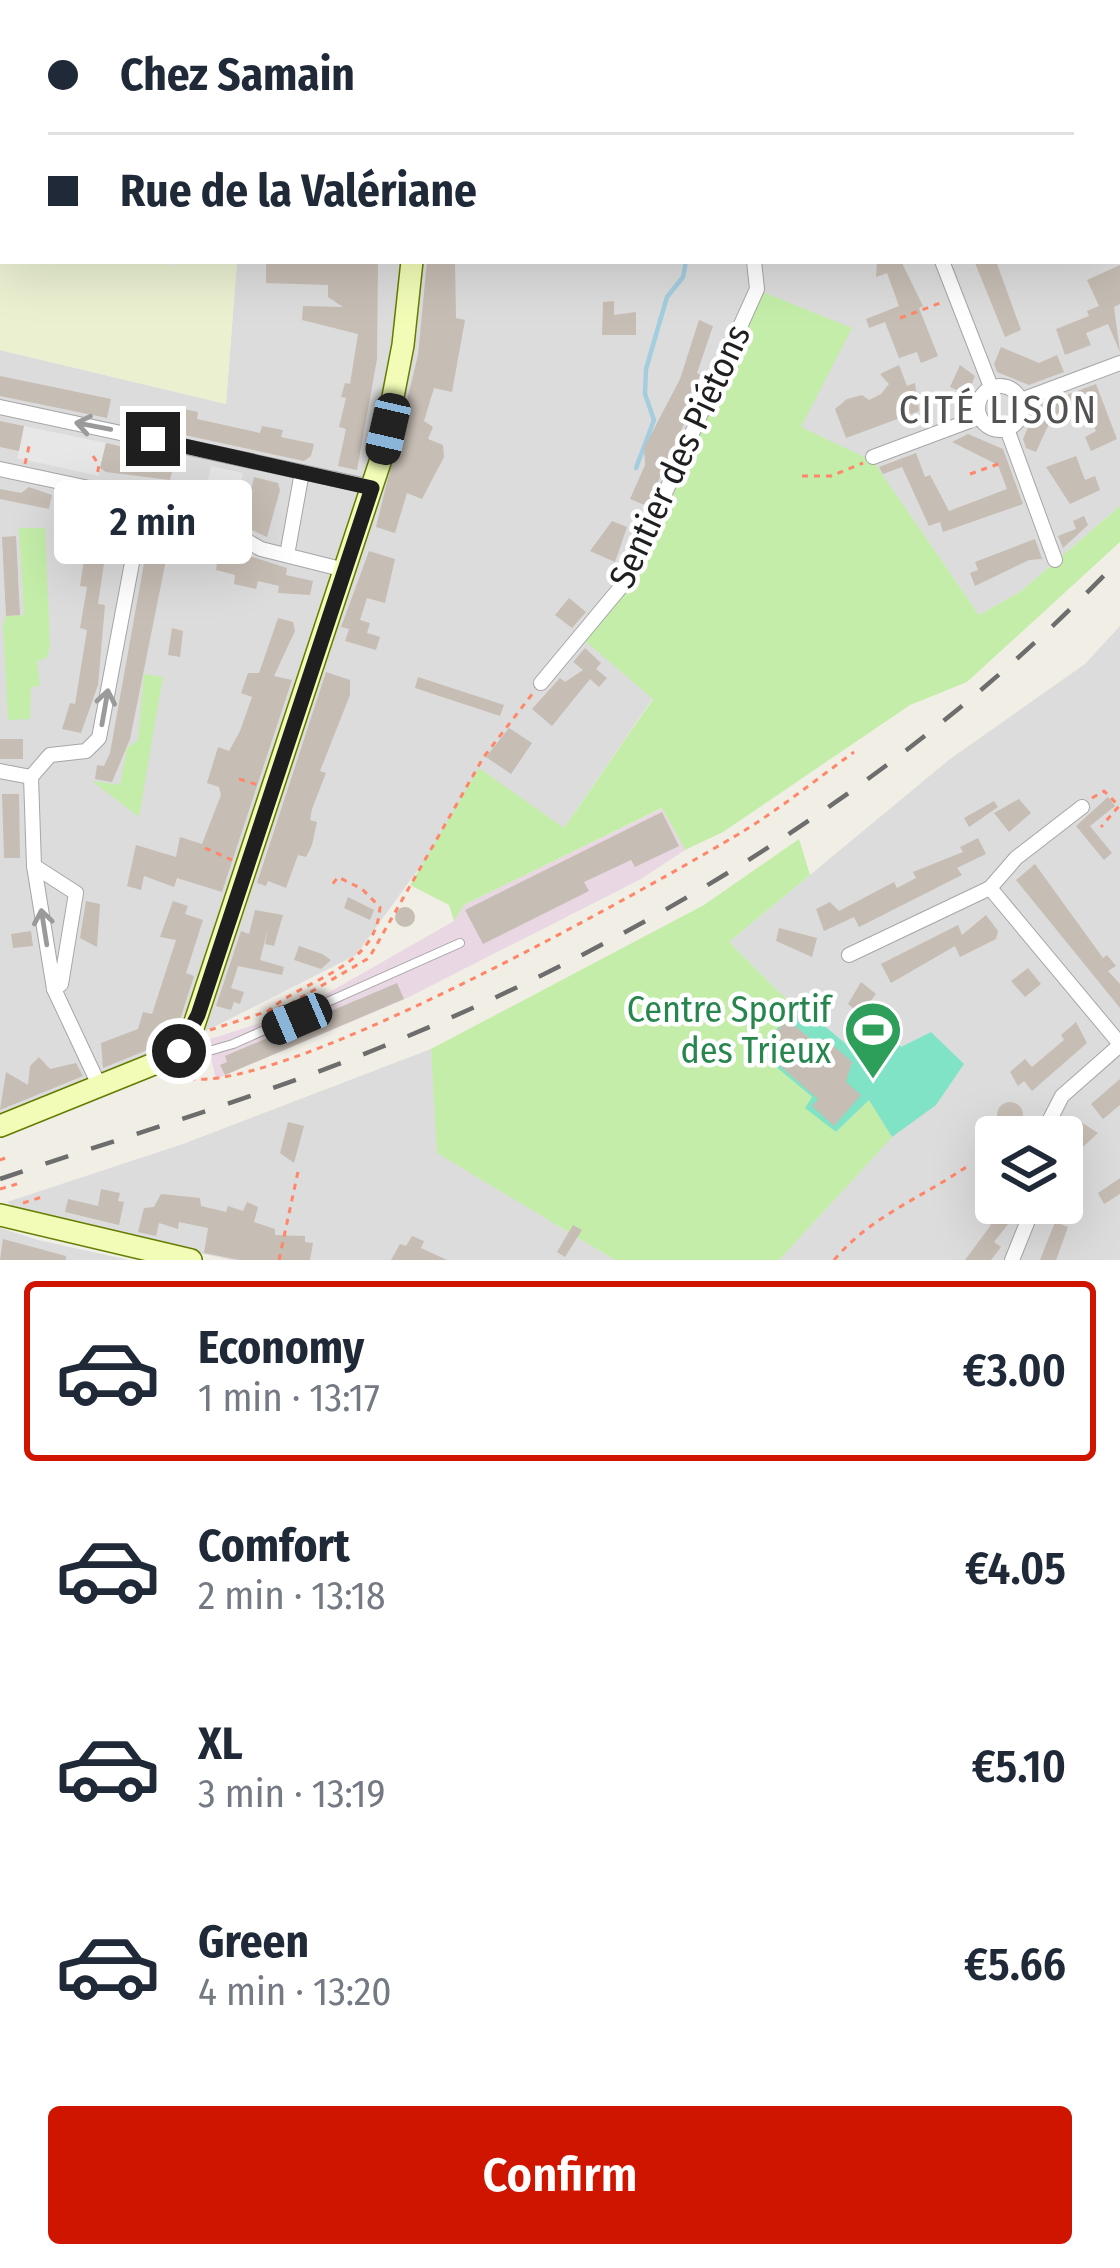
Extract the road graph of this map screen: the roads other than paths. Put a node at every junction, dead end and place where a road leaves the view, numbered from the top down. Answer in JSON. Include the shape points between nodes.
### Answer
{"nodes":[{"id":1,"x":412,"y":264,"type":"edge"},
{"id":2,"x":754,"y":264,"type":"edge"},
{"id":3,"x":943,"y":264,"type":"edge"},
{"id":4,"x":1120,"y":363,"type":"edge"},
{"id":5,"x":991,"y":387,"type":"junction"},
{"id":6,"x":1021,"y":400,"type":"junction"},
{"id":7,"x":0,"y":407,"type":"edge"},
{"id":8,"x":980,"y":417,"type":"junction"},
{"id":9,"x":1007,"y":429,"type":"junction"},
{"id":10,"x":873,"y":458,"type":"road end"},
{"id":11,"x":0,"y":469,"type":"edge"},
{"id":12,"x":302,"y":472,"type":"junction"},
{"id":13,"x":372,"y":488,"type":"junction"},
{"id":14,"x":141,"y":515,"type":"junction"},
{"id":15,"x":287,"y":555,"type":"junction"},
{"id":16,"x":1055,"y":560,"type":"dead end"},
{"id":17,"x":345,"y":570,"type":"junction"},
{"id":18,"x":542,"y":683,"type":"road end"},
{"id":19,"x":0,"y":771,"type":"edge"},
{"id":20,"x":31,"y":777,"type":"junction"},
{"id":21,"x":1082,"y":807,"type":"road end"},
{"id":22,"x":34,"y":866,"type":"junction"},
{"id":23,"x":990,"y":888,"type":"junction"},
{"id":24,"x":460,"y":943,"type":"dead end"},
{"id":25,"x":849,"y":956,"type":"dead end"},
{"id":26,"x":54,"y":989,"type":"junction"},
{"id":27,"x":1120,"y":1045,"type":"edge"},
{"id":28,"x":182,"y":1046,"type":"junction"},
{"id":29,"x":99,"y":1085,"type":"junction"},
{"id":30,"x":1052,"y":1116,"type":"edge"},
{"id":31,"x":0,"y":1126,"type":"edge"},
{"id":32,"x":0,"y":1215,"type":"edge"},
{"id":33,"x":1027,"y":1224,"type":"edge"},
{"id":34,"x":191,"y":1260,"type":"edge"},
{"id":35,"x":1012,"y":1260,"type":"edge"}],
"edges":[{"from":1,"to":13,"type":"street","via":[[394,399]]},
{"from":2,"to":18,"type":"street","name":"Sentier des Piétons","via":[[757,289],[625,582]]},
{"from":3,"to":5,"type":"street"},
{"from":4,"to":6,"type":"street"},
{"from":5,"to":6,"type":"street","via":[[1012,389]]},
{"from":5,"to":8,"type":"street","via":[[979,400]]},
{"from":6,"to":9,"type":"street","via":[[1020,417]]},
{"from":12,"to":7,"type":"street","one_way":true},
{"from":8,"to":9,"type":"street"},
{"from":8,"to":10,"type":"street"},
{"from":9,"to":16,"type":"street"},
{"from":11,"to":14,"type":"street","via":[[117,494]]},
{"from":12,"to":13,"type":"street"},
{"from":12,"to":15,"type":"street"},
{"from":13,"to":17,"type":"street"},
{"from":14,"to":15,"type":"street"},
{"from":20,"to":14,"type":"street","one_way":true,"via":[[50,755],[86,752],[98,738]]},
{"from":15,"to":17,"type":"street"},
{"from":17,"to":28,"type":"street"},
{"from":19,"to":20,"type":"street"},
{"from":20,"to":22,"type":"street"},
{"from":21,"to":23,"type":"street"},
{"from":26,"to":22,"type":"street","one_way":true},
{"from":22,"to":26,"type":"street","via":[[76,893]]},
{"from":23,"to":25,"type":"street"},
{"from":23,"to":27,"type":"street"},
{"from":24,"to":28,"type":"lane","via":[[233,1044],[209,1052]]},
{"from":26,"to":29,"type":"street"},
{"from":27,"to":30,"type":"street","via":[[1062,1096]]},
{"from":28,"to":29,"type":"street"},
{"from":29,"to":31,"type":"street"},
{"from":32,"to":34,"type":"street"},
{"from":33,"to":35,"type":"street"}]}
